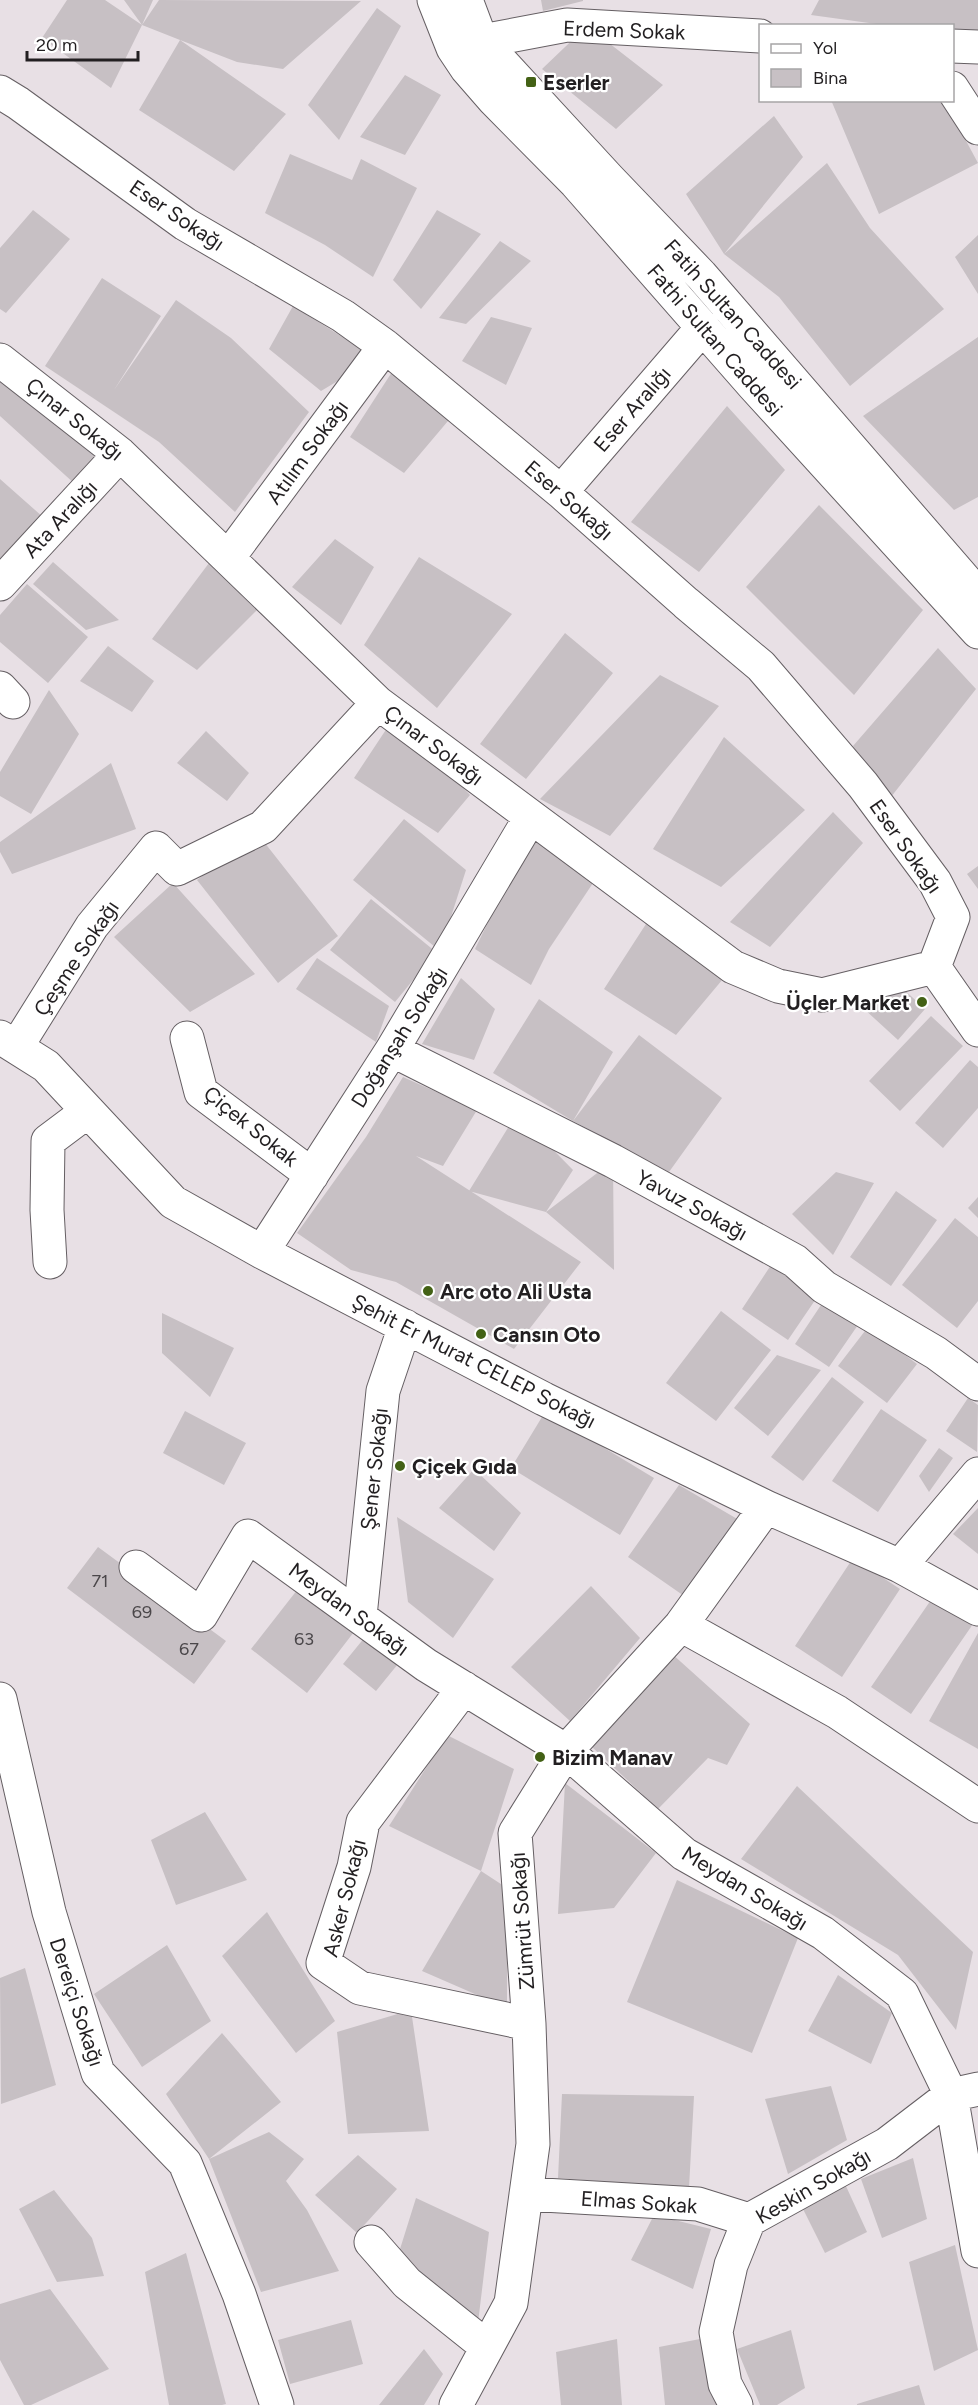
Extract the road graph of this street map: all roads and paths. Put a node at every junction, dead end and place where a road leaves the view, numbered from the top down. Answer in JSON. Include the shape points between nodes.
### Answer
{"nodes":[{"id":1,"x":434,"y":0,"type":"edge"},
{"id":2,"x":466,"y":0,"type":"edge"},
{"id":3,"x":759,"y":36,"type":"edge"},
{"id":4,"x":467,"y":44,"type":"junction"},
{"id":5,"x":954,"y":46,"type":"edge"},
{"id":6,"x":978,"y":47,"type":"edge"},
{"id":7,"x":954,"y":91,"type":"edge"},
{"id":8,"x":0,"y":92,"type":"edge"},
{"id":9,"x":978,"y":128,"type":"edge"},
{"id":10,"x":704,"y":327,"type":"junction"},
{"id":11,"x":385,"y":346,"type":"junction"},
{"id":12,"x":0,"y":360,"type":"edge"},
{"id":13,"x":120,"y":454,"type":"junction"},
{"id":14,"x":561,"y":492,"type":"junction"},
{"id":15,"x":228,"y":558,"type":"junction"},
{"id":16,"x":0,"y":584,"type":"edge"},
{"id":17,"x":978,"y":595,"type":"edge"},
{"id":18,"x":978,"y":633,"type":"edge"},
{"id":19,"x":378,"y":703,"type":"junction"},
{"id":20,"x":530,"y":818,"type":"junction"},
{"id":21,"x":934,"y":967,"type":"junction"},
{"id":22,"x":978,"y":1030,"type":"edge"},
{"id":23,"x":187,"y":1038,"type":"dead end"},
{"id":24,"x":9,"y":1042,"type":"edge"},
{"id":25,"x":392,"y":1050,"type":"junction"},
{"id":26,"x":88,"y":1111,"type":"junction"},
{"id":27,"x":312,"y":1175,"type":"junction"},
{"id":28,"x":262,"y":1252,"type":"junction"},
{"id":29,"x":50,"y":1262,"type":"dead end"},
{"id":30,"x":405,"y":1326,"type":"junction"},
{"id":31,"x":978,"y":1384,"type":"edge"},
{"id":32,"x":978,"y":1474,"type":"edge"},
{"id":33,"x":765,"y":1507,"type":"junction"},
{"id":34,"x":900,"y":1566,"type":"junction"},
{"id":35,"x":136,"y":1568,"type":"dead end"},
{"id":36,"x":978,"y":1609,"type":"edge"},
{"id":37,"x":360,"y":1616,"type":"junction"},
{"id":38,"x":681,"y":1625,"type":"junction"},
{"id":39,"x":464,"y":1688,"type":"junction"},
{"id":40,"x":1,"y":1713,"type":"edge"},
{"id":41,"x":566,"y":1751,"type":"junction"},
{"id":42,"x":978,"y":1806,"type":"edge"},
{"id":43,"x":529,"y":2024,"type":"junction"},
{"id":44,"x":964,"y":2092,"type":"edge"},
{"id":45,"x":526,"y":2194,"type":"junction"},
{"id":46,"x":749,"y":2220,"type":"junction"},
{"id":47,"x":371,"y":2242,"type":"dead end"},
{"id":48,"x":978,"y":2251,"type":"edge"},
{"id":49,"x":488,"y":2347,"type":"junction"},
{"id":50,"x":277,"y":2405,"type":"edge"},
{"id":51,"x":456,"y":2405,"type":"edge"},
{"id":52,"x":736,"y":2405,"type":"edge"}],
"edges":[{"from":1,"to":4,"type":"street"},
{"from":2,"to":4,"type":"street"},
{"from":3,"to":4,"type":"street","name":"Erdem Sokak","via":[[567,25]]},
{"from":4,"to":10,"type":"street","name":"Fathi Sultan Caddesi","via":[[466,69],[576,183]]},
{"from":4,"to":17,"type":"street","name":"Fatih Sultan Caddesi","via":[[609,179],[701,275]]},
{"from":5,"to":6,"type":"street"},
{"from":7,"to":9,"type":"street"},
{"from":8,"to":11,"type":"street","name":"Eser Sokağı","via":[[185,224],[343,316]]},
{"from":10,"to":14,"type":"street","name":"Eser Aralığı"},
{"from":10,"to":18,"type":"street","name":"Fathi Sultan Caddesi"},
{"from":11,"to":14,"type":"street","name":"Eser Sokağı"},
{"from":11,"to":15,"type":"street","name":"Atılım Sokağı"},
{"from":12,"to":13,"type":"street","name":"Çınar Sokağı"},
{"from":13,"to":15,"type":"street","name":"Çınar Sokağı"},
{"from":13,"to":16,"type":"street","name":"Ata Aralığı"},
{"from":14,"to":21,"type":"street","name":"Eser Sokağı","via":[[761,666],[863,785],[935,882],[953,917]]},
{"from":15,"to":19,"type":"street","name":"Çınar Sokağı"},
{"from":19,"to":20,"type":"street","name":"Çınar Sokağı"},
{"from":19,"to":24,"type":"street","name":"Çeşme Sokağı","via":[[263,826],[177,869],[156,848],[92,926]]},
{"from":20,"to":21,"type":"street","name":"Çınar Sokağı","via":[[733,968],[778,986],[822,995]]},
{"from":20,"to":25,"type":"street","name":"Doğanşah Sokağı"},
{"from":21,"to":22,"type":"street"},
{"from":23,"to":27,"type":"street","name":"Çiçek Sokak","via":[[201,1092]]},
{"from":24,"to":26,"type":"street","name":"Şehit Er Murat CELEP Sokağı","via":[[46,1066]]},
{"from":25,"to":27,"type":"street","name":"Doğanşah Sokağı"},
{"from":25,"to":31,"type":"street","name":"Yavuz Sokağı","via":[[613,1161],[795,1261],[824,1287],[936,1353]]},
{"from":26,"to":28,"type":"street","name":"Şehit Er Murat CELEP Sokağı","via":[[173,1202]]},
{"from":26,"to":29,"type":"street","via":[[48,1142]]},
{"from":27,"to":28,"type":"street","name":"Doğanşah Sokağı"},
{"from":28,"to":30,"type":"street","name":"Şehit Er Murat CELEP Sokağı"},
{"from":30,"to":33,"type":"street","name":"Şehit Er Murat CELEP Sokağı"},
{"from":30,"to":37,"type":"street","name":"Şener Sokağı","via":[[383,1391]]},
{"from":32,"to":34,"type":"street"},
{"from":33,"to":34,"type":"street","name":"Şehit Er Murat CELEP Sokağı"},
{"from":33,"to":38,"type":"street","name":"Zümrüt Sokağı"},
{"from":34,"to":36,"type":"street","name":"Şehit Er Murat CELEP Sokağı"},
{"from":35,"to":37,"type":"street","name":"Meydan Sokağı","via":[[201,1616],[248,1536]]},
{"from":37,"to":39,"type":"street","name":"Meydan Sokağı"},
{"from":38,"to":41,"type":"street","name":"Zümrüt Sokağı"},
{"from":38,"to":42,"type":"street","via":[[837,1712]]},
{"from":39,"to":41,"type":"street","name":"Meydan Sokağı"},
{"from":39,"to":43,"type":"street","name":"Asker Sokağı","via":[[363,1822],[354,1867],[323,1963],[360,1988]]},
{"from":40,"to":50,"type":"street","name":"Dereiçi Sokağı","via":[[49,1912],[98,2073],[184,2163],[239,2294]]},
{"from":41,"to":43,"type":"street","name":"Zümrüt Sokağı","via":[[515,1833]]},
{"from":41,"to":44,"type":"street","name":"Meydan Sokağı","via":[[684,1854],[823,1933],[902,1994]]},
{"from":43,"to":45,"type":"street","name":"Zümrüt Sokağı","via":[[533,2144]]},
{"from":44,"to":46,"type":"street","name":"Keskin Sokağı","via":[[887,2144]]},
{"from":44,"to":48,"type":"street","name":"Meydan Sokağı"},
{"from":45,"to":46,"type":"street","name":"Elmas Sokak","via":[[698,2204]]},
{"from":45,"to":49,"type":"street","name":"Zümrüt Sokağı","via":[[511,2302]]},
{"from":46,"to":52,"type":"street","name":"Keskin Sokağı","via":[[730,2265],[716,2332],[725,2384]]},
{"from":47,"to":49,"type":"street","via":[[407,2283]]},
{"from":49,"to":51,"type":"street","name":"Zümrüt Sokağı"}]}
